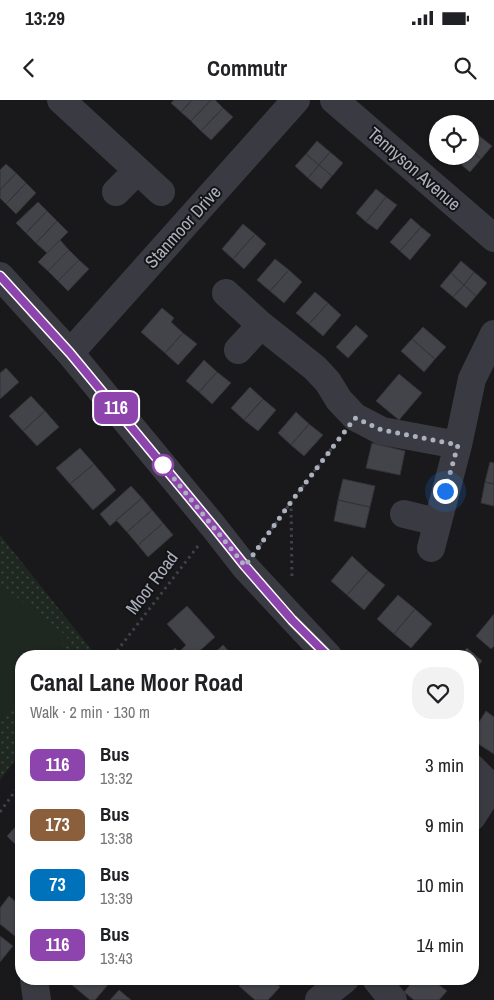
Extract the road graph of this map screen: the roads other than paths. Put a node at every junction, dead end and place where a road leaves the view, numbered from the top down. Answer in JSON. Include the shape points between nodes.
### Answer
{"nodes":[{"id":1,"x":61,"y":100,"type":"edge"},
{"id":2,"x":296,"y":100,"type":"edge"},
{"id":3,"x":334,"y":100,"type":"edge"},
{"id":4,"x":137,"y":171,"type":"junction"},
{"id":5,"x":116,"y":192,"type":"dead end"},
{"id":6,"x":161,"y":192,"type":"dead end"},
{"id":7,"x":494,"y":238,"type":"edge"},
{"id":8,"x":0,"y":276,"type":"edge"},
{"id":9,"x":226,"y":293,"type":"dead end"},
{"id":10,"x":261,"y":325,"type":"junction"},
{"id":11,"x":494,"y":334,"type":"edge"},
{"id":12,"x":238,"y":350,"type":"dead end"},
{"id":13,"x":70,"y":353,"type":"junction"},
{"id":14,"x":458,"y":445,"type":"junction"},
{"id":15,"x":404,"y":514,"type":"dead end"},
{"id":16,"x":322,"y":650,"type":"edge"},
{"id":17,"x":486,"y":781,"type":"edge"},
{"id":18,"x":479,"y":798,"type":"edge"},
{"id":19,"x":35,"y":985,"type":"edge"},
{"id":20,"x":381,"y":985,"type":"edge"},
{"id":21,"x":37,"y":1000,"type":"edge"},
{"id":22,"x":393,"y":1000,"type":"edge"}],
"edges":[{"from":1,"to":4,"type":"street"},
{"from":2,"to":13,"type":"street","name":"Stanmoor Drive"},
{"from":3,"to":7,"type":"street","name":"Tennyson Avenue"},
{"from":4,"to":5,"type":"street"},
{"from":4,"to":6,"type":"street"},
{"from":8,"to":13,"type":"street"},
{"from":9,"to":10,"type":"street"},
{"from":10,"to":12,"type":"street"},
{"from":10,"to":14,"type":"street","via":[[315,368],[355,418],[382,430]]},
{"from":11,"to":14,"type":"street","via":[[472,379]]},
{"from":13,"to":16,"type":"street","via":[[245,566]]},
{"from":14,"to":15,"type":"street","via":[[434,535]]},
{"from":17,"to":18,"type":"street"},
{"from":19,"to":21,"type":"street"},
{"from":20,"to":22,"type":"street"}]}
